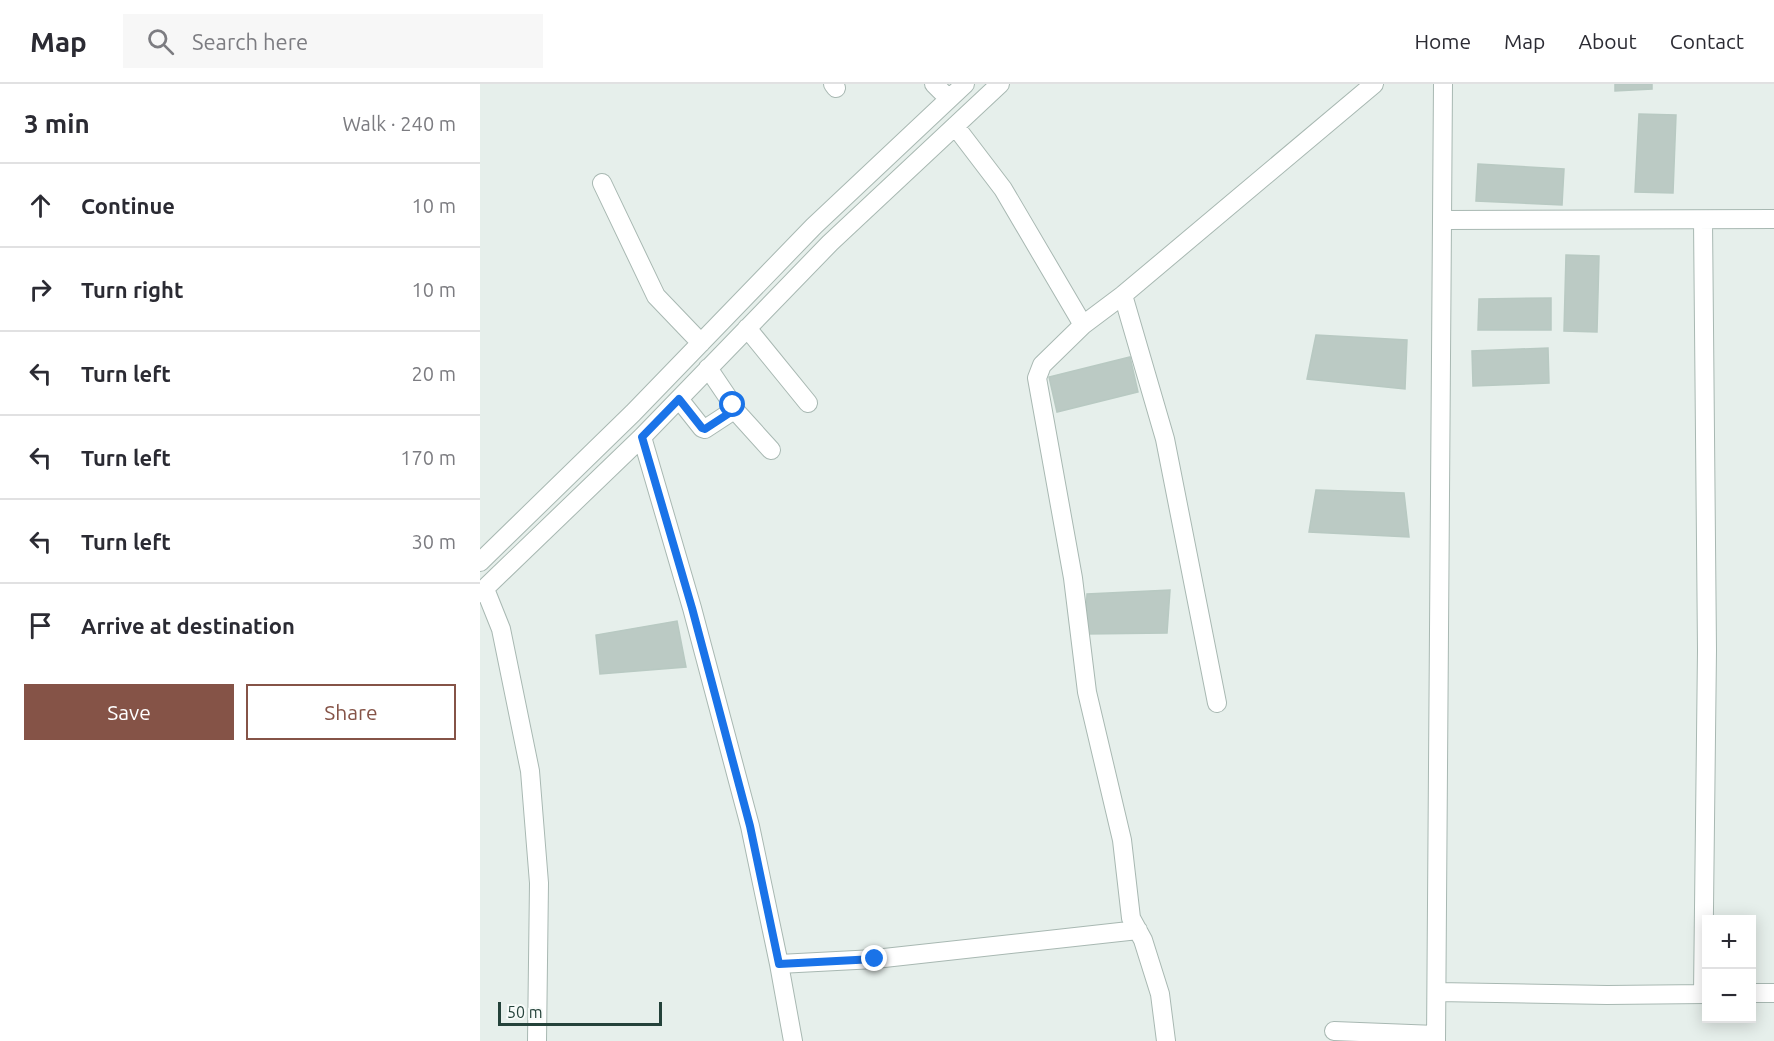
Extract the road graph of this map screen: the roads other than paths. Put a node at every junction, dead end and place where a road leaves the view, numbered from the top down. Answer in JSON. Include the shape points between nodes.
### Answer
{"nodes":[{"id":1,"x":934,"y":84,"type":"edge"},
{"id":2,"x":965,"y":84,"type":"edge"},
{"id":3,"x":1000,"y":84,"type":"edge"},
{"id":4,"x":1374,"y":84,"type":"edge"},
{"id":5,"x":1443,"y":84,"type":"edge"},
{"id":6,"x":949,"y":99,"type":"junction"},
{"id":7,"x":955,"y":126,"type":"junction"},
{"id":8,"x":602,"y":183,"type":"dead end"},
{"id":9,"x":1774,"y":219,"type":"edge"},
{"id":10,"x":1442,"y":220,"type":"junction"},
{"id":11,"x":1703,"y":220,"type":"junction"},
{"id":12,"x":1123,"y":294,"type":"junction"},
{"id":13,"x":1083,"y":325,"type":"junction"},
{"id":14,"x":747,"y":328,"type":"junction"},
{"id":15,"x":701,"y":343,"type":"junction"},
{"id":16,"x":708,"y":368,"type":"junction"},
{"id":17,"x":679,"y":399,"type":"junction"},
{"id":18,"x":808,"y":403,"type":"dead end"},
{"id":19,"x":733,"y":408,"type":"junction"},
{"id":20,"x":642,"y":437,"type":"junction"},
{"id":21,"x":771,"y":450,"type":"dead end"},
{"id":22,"x":480,"y":562,"type":"edge"},
{"id":23,"x":482,"y":591,"type":"edge"},
{"id":24,"x":1217,"y":703,"type":"dead end"},
{"id":25,"x":1138,"y":930,"type":"junction"},
{"id":26,"x":779,"y":964,"type":"junction"},
{"id":27,"x":1705,"y":969,"type":"edge"},
{"id":28,"x":1437,"y":992,"type":"junction"},
{"id":29,"x":1756,"y":993,"type":"edge"},
{"id":30,"x":1774,"y":993,"type":"edge"},
{"id":31,"x":1702,"y":994,"type":"edge"},
{"id":32,"x":1334,"y":1031,"type":"dead end"},
{"id":33,"x":1436,"y":1038,"type":"edge"},
{"id":34,"x":537,"y":1041,"type":"edge"},
{"id":35,"x":793,"y":1041,"type":"edge"},
{"id":36,"x":1166,"y":1041,"type":"edge"}],
"edges":[{"from":1,"to":6,"type":"street"},
{"from":2,"to":6,"type":"street"},
{"from":3,"to":7,"type":"street"},
{"from":4,"to":12,"type":"street"},
{"from":5,"to":10,"type":"street"},
{"from":6,"to":15,"type":"street","via":[[814,226]]},
{"from":7,"to":13,"type":"street","via":[[1002,189]]},
{"from":7,"to":14,"type":"street","via":[[830,243]]},
{"from":8,"to":15,"type":"street","via":[[656,296]]},
{"from":9,"to":11,"type":"street"},
{"from":10,"to":11,"type":"street"},
{"from":10,"to":28,"type":"street"},
{"from":11,"to":27,"type":"street"},
{"from":12,"to":13,"type":"street"},
{"from":12,"to":24,"type":"street","via":[[1165,439]]},
{"from":13,"to":25,"type":"street","via":[[1042,365],[1037,378],[1073,578],[1087,692],[1122,840],[1131,918]]},
{"from":14,"to":16,"type":"street"},
{"from":14,"to":18,"type":"street"},
{"from":15,"to":22,"type":"street"},
{"from":16,"to":17,"type":"street"},
{"from":16,"to":19,"type":"street"},
{"from":17,"to":19,"type":"street","via":[[705,429]]},
{"from":17,"to":20,"type":"street"},
{"from":19,"to":21,"type":"street"},
{"from":20,"to":23,"type":"street"},
{"from":20,"to":26,"type":"street","via":[[750,826]]},
{"from":23,"to":34,"type":"street","via":[[501,629],[530,771],[539,883]]},
{"from":25,"to":26,"type":"street","via":[[875,959]]},
{"from":25,"to":36,"type":"street","via":[[1160,994]]},
{"from":26,"to":35,"type":"street"},
{"from":28,"to":31,"type":"street"},
{"from":28,"to":33,"type":"street"},
{"from":29,"to":30,"type":"street"},
{"from":32,"to":33,"type":"street"}]}
